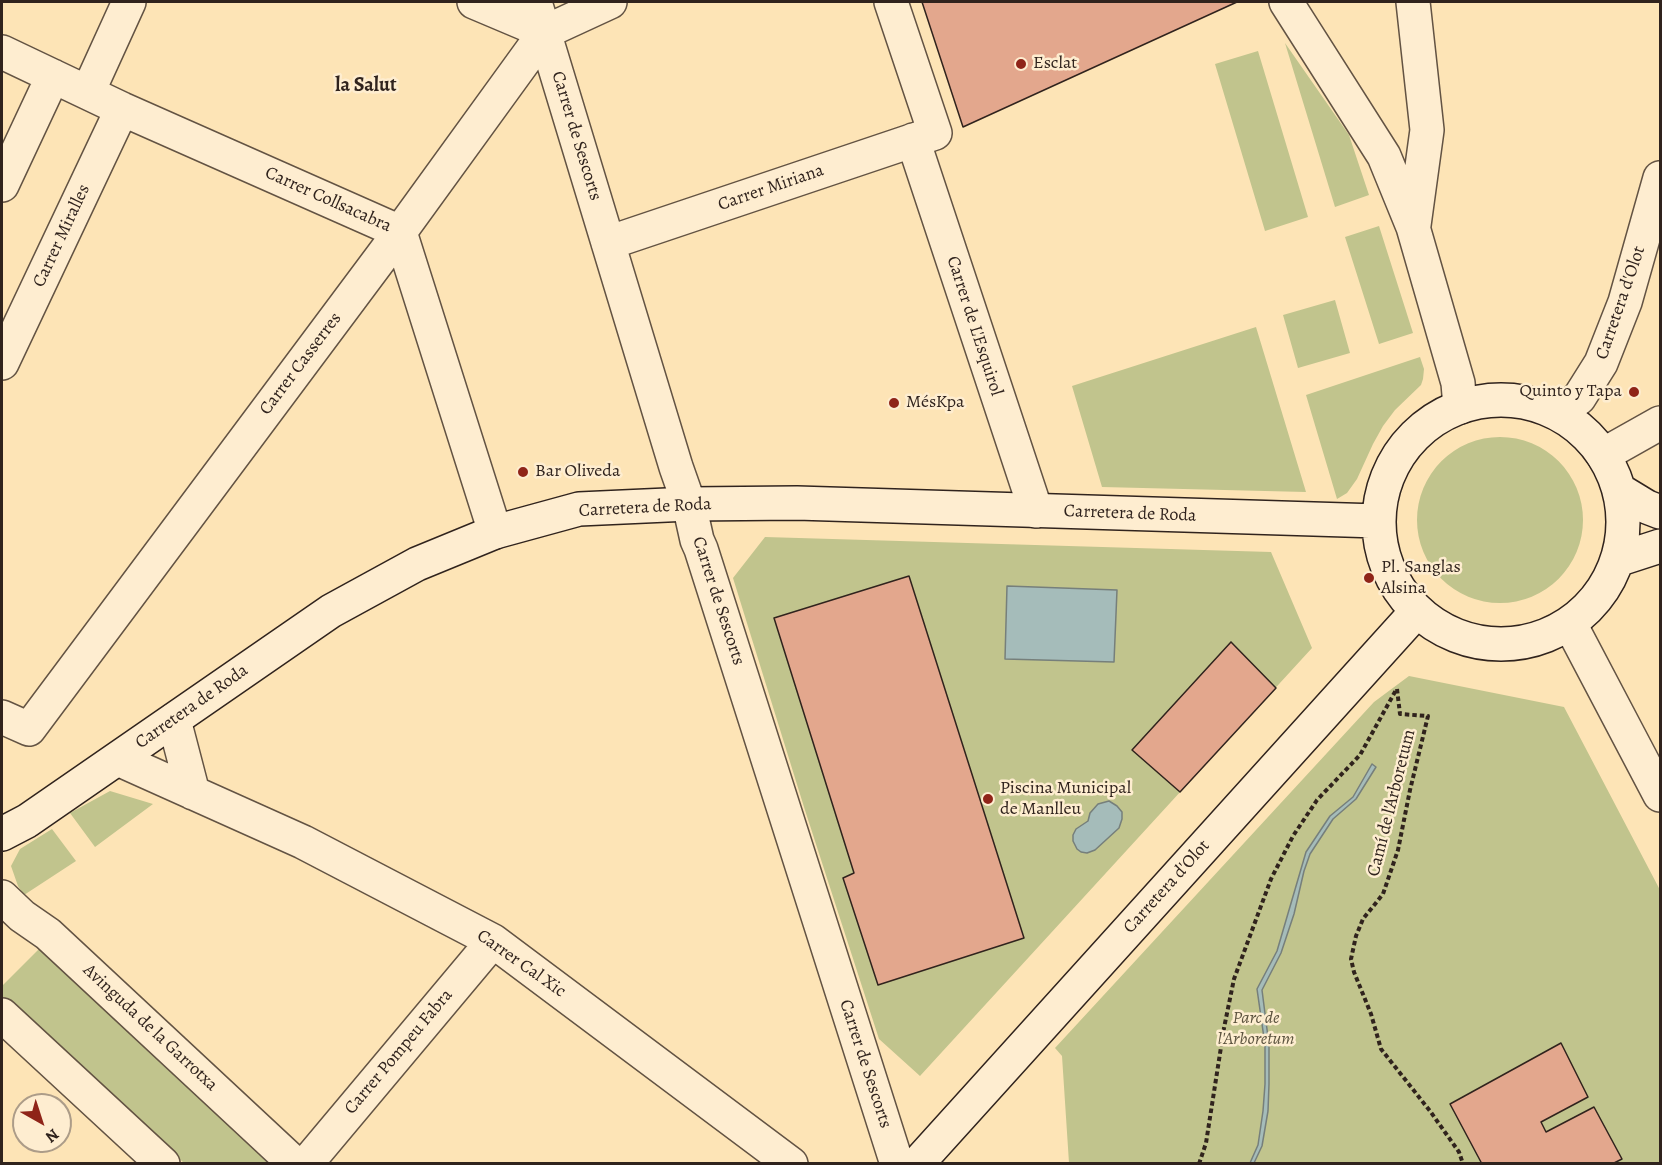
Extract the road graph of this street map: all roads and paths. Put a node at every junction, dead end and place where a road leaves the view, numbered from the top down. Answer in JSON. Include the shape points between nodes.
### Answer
{"nodes":[{"id":1,"x":129,"y":2,"type":"edge"},
{"id":2,"x":474,"y":2,"type":"edge"},
{"id":3,"x":535,"y":2,"type":"edge"},
{"id":4,"x":610,"y":2,"type":"edge"},
{"id":5,"x":891,"y":2,"type":"edge"},
{"id":6,"x":1286,"y":2,"type":"edge"},
{"id":7,"x":1413,"y":2,"type":"edge"},
{"id":8,"x":545,"y":32,"type":"junction"},
{"id":9,"x":2,"y":52,"type":"edge"},
{"id":10,"x":53,"y":76,"type":"junction"},
{"id":11,"x":88,"y":92,"type":"junction"},
{"id":12,"x":122,"y":109,"type":"junction"},
{"id":13,"x":924,"y":136,"type":"junction"},
{"id":14,"x":1660,"y":178,"type":"edge"},
{"id":15,"x":2,"y":185,"type":"edge"},
{"id":16,"x":1413,"y":227,"type":"junction"},
{"id":17,"x":400,"y":232,"type":"junction"},
{"id":18,"x":608,"y":243,"type":"junction"},
{"id":19,"x":2,"y":363,"type":"edge"},
{"id":20,"x":1460,"y":407,"type":"junction"},
{"id":21,"x":1557,"y":413,"type":"junction"},
{"id":22,"x":1660,"y":423,"type":"edge"},
{"id":23,"x":1603,"y":455,"type":"junction"},
{"id":24,"x":1619,"y":490,"type":"junction"},
{"id":25,"x":689,"y":504,"type":"junction"},
{"id":26,"x":1036,"y":511,"type":"junction"},
{"id":27,"x":1660,"y":512,"type":"edge"},
{"id":28,"x":1378,"y":520,"type":"junction"},
{"id":29,"x":495,"y":532,"type":"junction"},
{"id":30,"x":1660,"y":546,"type":"edge"},
{"id":31,"x":1617,"y":560,"type":"junction"},
{"id":32,"x":1417,"y":611,"type":"junction"},
{"id":33,"x":1570,"y":624,"type":"junction"},
{"id":34,"x":2,"y":717,"type":"edge"},
{"id":35,"x":174,"y":720,"type":"junction"},
{"id":36,"x":118,"y":759,"type":"junction"},
{"id":37,"x":193,"y":793,"type":"junction"},
{"id":38,"x":1660,"y":795,"type":"edge"},
{"id":39,"x":2,"y":834,"type":"edge"},
{"id":40,"x":2,"y":897,"type":"edge"},
{"id":41,"x":493,"y":940,"type":"junction"},
{"id":42,"x":2,"y":1015,"type":"edge"},
{"id":43,"x":163,"y":1164,"type":"edge"},
{"id":44,"x":295,"y":1164,"type":"edge"},
{"id":45,"x":306,"y":1164,"type":"edge"},
{"id":46,"x":791,"y":1164,"type":"edge"},
{"id":47,"x":897,"y":1164,"type":"edge"},
{"id":48,"x":917,"y":1164,"type":"edge"},
{"id":49,"x":1199,"y":1164,"type":"edge"},
{"id":50,"x":1463,"y":1164,"type":"edge"}],
"edges":[{"from":1,"to":11,"type":"street"},
{"from":2,"to":8,"type":"street"},
{"from":3,"to":8,"type":"street","name":"Carrer de Sescorts"},
{"from":4,"to":8,"type":"street","name":"Carrer Casserres"},
{"from":5,"to":13,"type":"street"},
{"from":6,"to":16,"type":"street","via":[[1384,156]]},
{"from":7,"to":16,"type":"street","via":[[1427,130]]},
{"from":8,"to":17,"type":"street","name":"Carrer Casserres"},
{"from":8,"to":18,"type":"street","name":"Carrer de Sescorts"},
{"from":9,"to":10,"type":"street","name":"Carrer Collsacabra"},
{"from":10,"to":11,"type":"street","name":"Carrer Collsacabra"},
{"from":10,"to":15,"type":"street"},
{"from":11,"to":12,"type":"street","name":"Carrer Collsacabra"},
{"from":12,"to":17,"type":"street","name":"Carrer Collsacabra"},
{"from":12,"to":19,"type":"street","name":"Carrer Miralles"},
{"from":13,"to":18,"type":"street","name":"Carrer Miriana"},
{"from":13,"to":26,"type":"street","name":"Carrer de L'Esquirol"},
{"from":14,"to":21,"type":"street","name":"Carretera d'Olot","via":[[1625,302],[1601,363],[1579,398]]},
{"from":16,"to":20,"type":"street","via":[[1458,383]]},
{"from":17,"to":29,"type":"street","name":"Carrer Collsacabra"},
{"from":17,"to":34,"type":"street","name":"Carrer Casserres","via":[[29,729]]},
{"from":18,"to":25,"type":"street","name":"Carrer de Sescorts"},
{"from":20,"to":21,"type":"street","via":[[1493,400],[1515,401]]},
{"from":20,"to":28,"type":"street","via":[[1424,427],[1397,457],[1381,495]]},
{"from":21,"to":23,"type":"street","via":[[1583,431]]},
{"from":22,"to":23,"type":"street"},
{"from":23,"to":24,"type":"street"},
{"from":24,"to":27,"type":"street"},
{"from":24,"to":31,"type":"street","via":[[1623,528]]},
{"from":25,"to":26,"type":"street","name":"Carretera de Roda","via":[[797,503]]},
{"from":25,"to":29,"type":"street","name":"Carretera de Roda","via":[[579,509]]},
{"from":25,"to":47,"type":"street","name":"Carrer de Sescorts","via":[[697,540]]},
{"from":26,"to":28,"type":"street","name":"Carretera de Roda"},
{"from":28,"to":32,"type":"street","via":[[1386,564],[1398,590]]},
{"from":29,"to":35,"type":"street","name":"Carretera de Roda","via":[[417,564],[331,611]]},
{"from":30,"to":31,"type":"street"},
{"from":31,"to":33,"type":"street","via":[[1602,589]]},
{"from":32,"to":33,"type":"street","via":[[1447,632],[1482,643],[1512,645],[1533,641]]},
{"from":32,"to":48,"type":"street","name":"Carretera d'Olot"},
{"from":33,"to":38,"type":"street"},
{"from":35,"to":36,"type":"street","name":"Carretera de Roda"},
{"from":35,"to":37,"type":"street"},
{"from":36,"to":37,"type":"street","name":"Carrer Cal Xic"},
{"from":36,"to":39,"type":"street","name":"Carretera de Roda"},
{"from":37,"to":41,"type":"street","name":"Carrer Cal Xic","via":[[303,842]]},
{"from":40,"to":44,"type":"street","name":"Avinguda de la Garrotxa","via":[[48,934]]},
{"from":41,"to":45,"type":"street","name":"Carrer Pompeu Fabra"},
{"from":41,"to":46,"type":"street","name":"Carrer Cal Xic"},
{"from":42,"to":43,"type":"street"},
{"from":49,"to":50,"type":"path","name":"Camí de l'Arboretum","via":[[1234,979],[1271,879],[1317,800],[1360,755],[1397,689],[1400,714],[1428,716],[1398,850],[1383,894],[1356,936],[1351,959],[1381,1050],[1430,1111]]}]}
